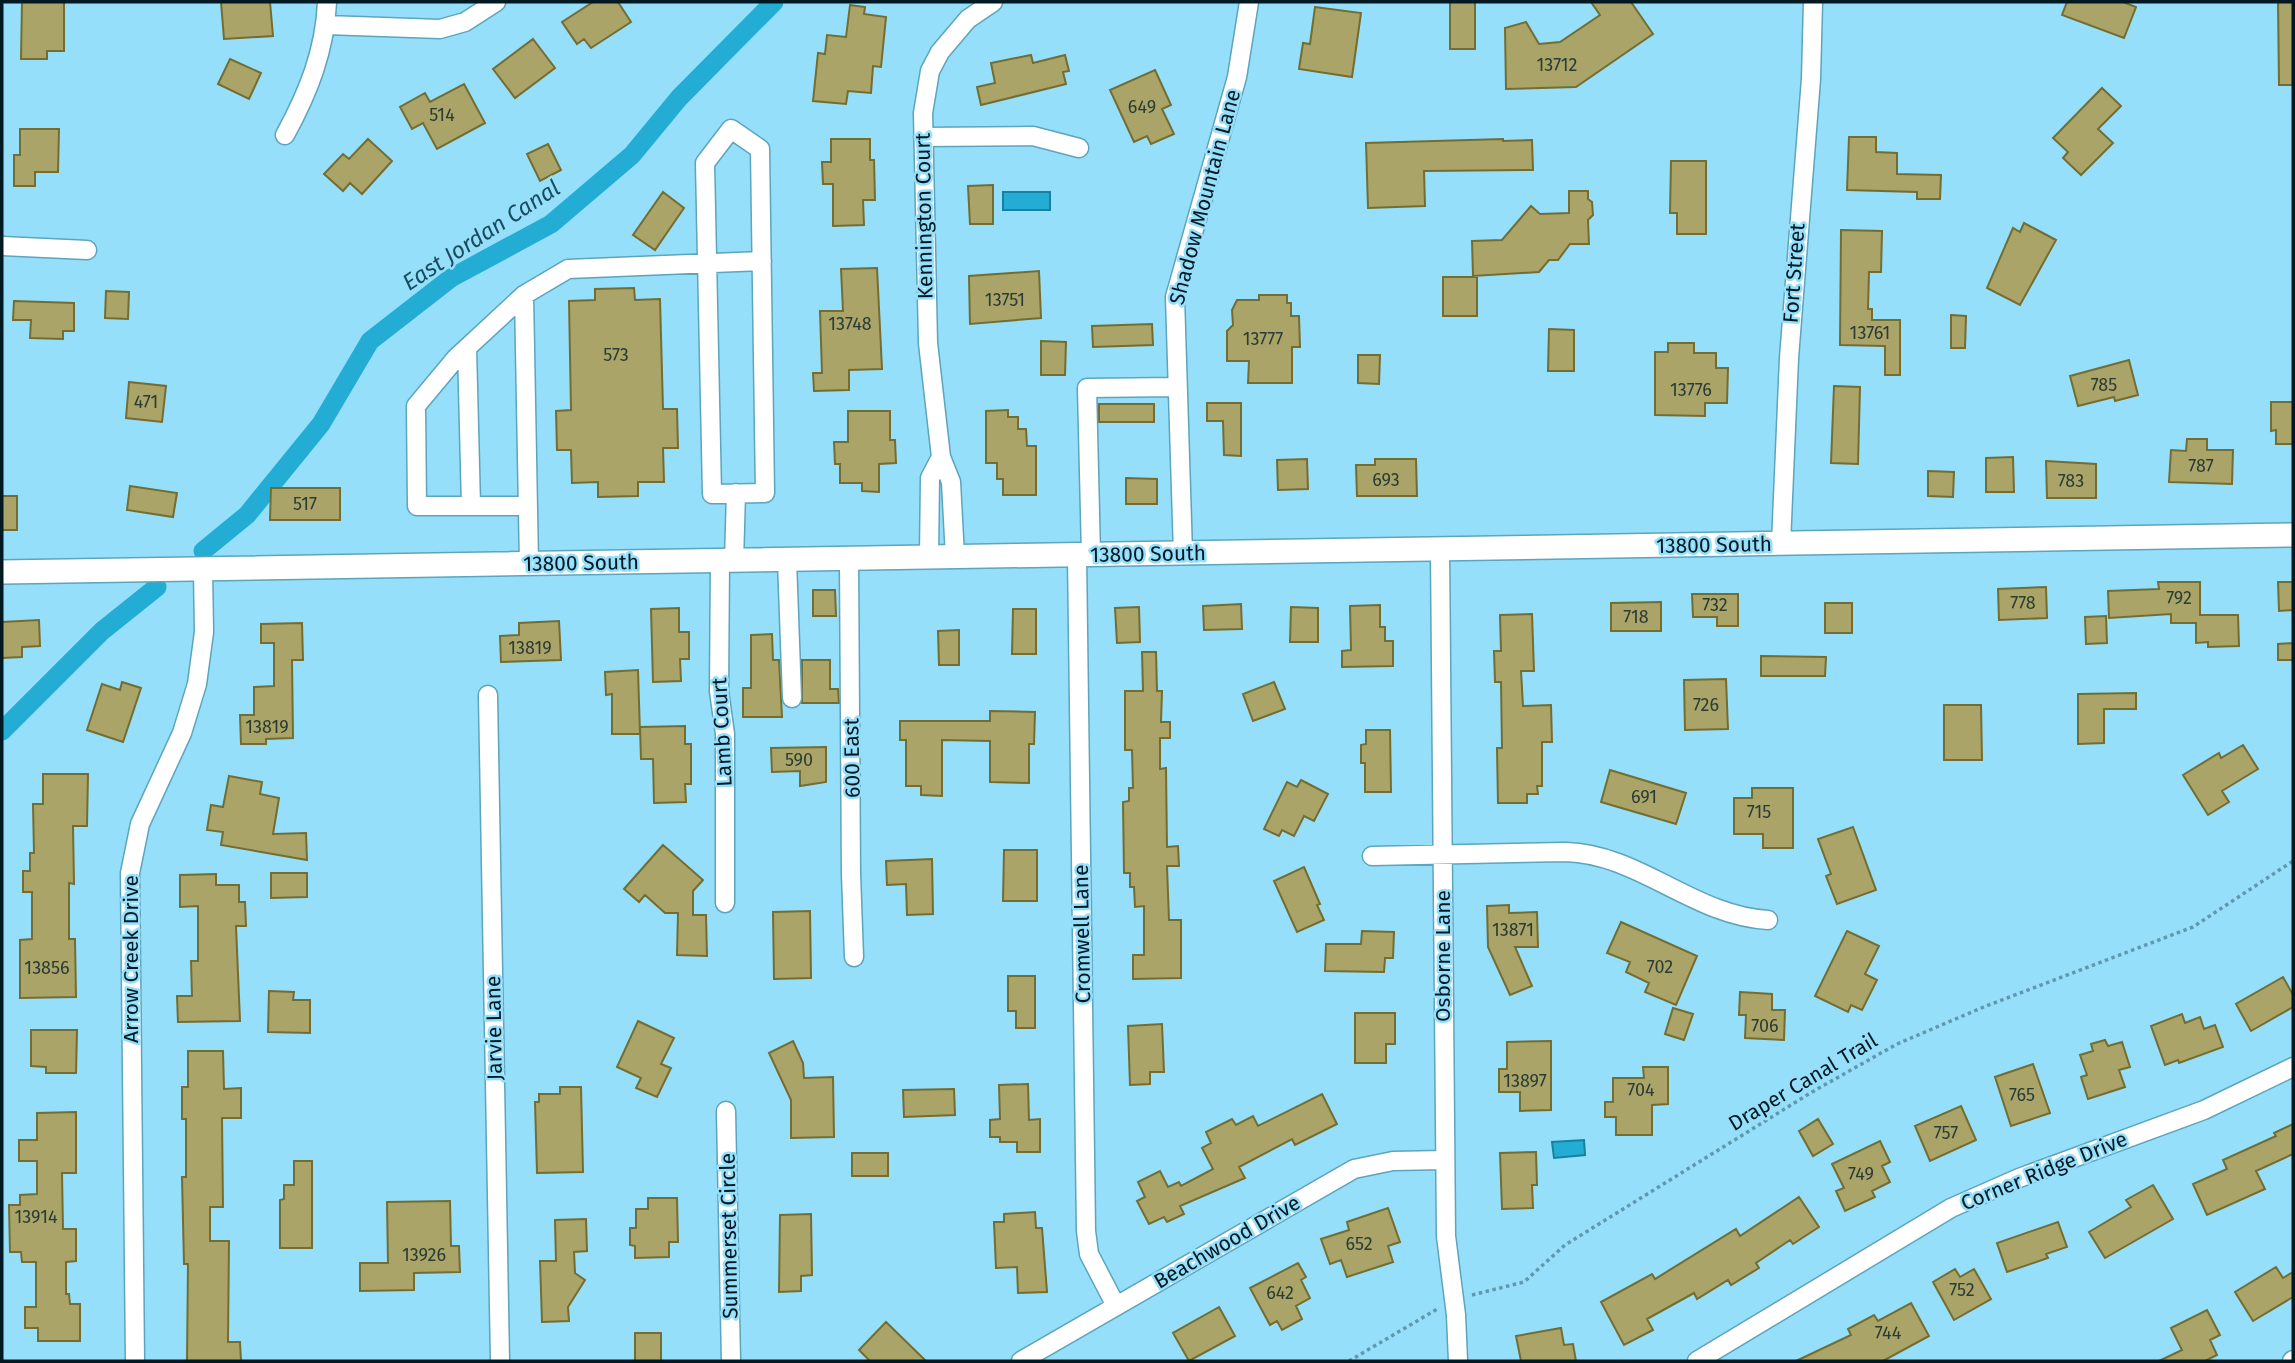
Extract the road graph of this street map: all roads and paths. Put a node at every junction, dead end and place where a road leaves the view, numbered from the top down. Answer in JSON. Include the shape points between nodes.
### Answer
{"nodes":[{"id":1,"x":327,"y":2,"type":"edge"},
{"id":2,"x":496,"y":2,"type":"edge"},
{"id":3,"x":993,"y":2,"type":"edge"},
{"id":4,"x":1813,"y":2,"type":"edge"},
{"id":5,"x":1249,"y":6,"type":"edge"},
{"id":6,"x":326,"y":25,"type":"junction"},
{"id":7,"x":285,"y":135,"type":"dead end"},
{"id":8,"x":923,"y":137,"type":"junction"},
{"id":9,"x":1079,"y":148,"type":"dead end"},
{"id":10,"x":2,"y":246,"type":"edge"},
{"id":11,"x":88,"y":250,"type":"dead end"},
{"id":12,"x":762,"y":261,"type":"junction"},
{"id":13,"x":707,"y":262,"type":"junction"},
{"id":14,"x":524,"y":295,"type":"junction"},
{"id":15,"x":467,"y":348,"type":"junction"},
{"id":16,"x":1176,"y":387,"type":"junction"},
{"id":17,"x":941,"y":457,"type":"junction"},
{"id":18,"x":736,"y":493,"type":"junction"},
{"id":19,"x":471,"y":506,"type":"junction"},
{"id":20,"x":528,"y":506,"type":"junction"},
{"id":21,"x":2293,"y":535,"type":"edge"},
{"id":22,"x":1781,"y":544,"type":"junction"},
{"id":23,"x":1440,"y":550,"type":"junction"},
{"id":24,"x":1183,"y":554,"type":"junction"},
{"id":25,"x":1084,"y":555,"type":"junction"},
{"id":26,"x":929,"y":557,"type":"junction"},
{"id":27,"x":955,"y":557,"type":"junction"},
{"id":28,"x":849,"y":559,"type":"junction"},
{"id":29,"x":787,"y":560,"type":"junction"},
{"id":30,"x":727,"y":561,"type":"junction"},
{"id":31,"x":529,"y":564,"type":"junction"},
{"id":32,"x":203,"y":569,"type":"junction"},
{"id":33,"x":2,"y":572,"type":"edge"},
{"id":34,"x":488,"y":695,"type":"dead end"},
{"id":35,"x":792,"y":698,"type":"dead end"},
{"id":36,"x":1442,"y":855,"type":"junction"},
{"id":37,"x":1372,"y":856,"type":"dead end"},
{"id":38,"x":2293,"y":861,"type":"edge"},
{"id":39,"x":724,"y":903,"type":"dead end"},
{"id":40,"x":1768,"y":920,"type":"dead end"},
{"id":41,"x":854,"y":957,"type":"dead end"},
{"id":42,"x":2293,"y":1067,"type":"edge"},
{"id":43,"x":726,"y":1111,"type":"dead end"},
{"id":44,"x":1444,"y":1160,"type":"junction"},
{"id":45,"x":1454,"y":1301,"type":"junction"},
{"id":46,"x":1116,"y":1306,"type":"junction"},
{"id":47,"x":135,"y":1361,"type":"edge"},
{"id":48,"x":500,"y":1361,"type":"edge"},
{"id":49,"x":731,"y":1361,"type":"edge"},
{"id":50,"x":1021,"y":1361,"type":"edge"},
{"id":51,"x":1349,"y":1361,"type":"edge"},
{"id":52,"x":1458,"y":1361,"type":"edge"},
{"id":53,"x":1697,"y":1361,"type":"edge"}],
"edges":[{"from":1,"to":6,"type":"street"},
{"from":2,"to":6,"type":"street","via":[[465,22],[440,29]]},
{"from":3,"to":8,"type":"street","name":"Kennington Court","via":[[968,19],[940,52],[925,92]]},
{"from":4,"to":22,"type":"street","name":"Fort Street"},
{"from":5,"to":16,"type":"street","name":"Shadow Mountain Lane","via":[[1237,77],[1175,297]]},
{"from":6,"to":7,"type":"street","via":[[313,78]]},
{"from":8,"to":9,"type":"street","via":[[1033,136]]},
{"from":8,"to":17,"type":"street","name":"Kennington Court","via":[[926,320]]},
{"from":10,"to":11,"type":"street"},
{"from":12,"to":13,"type":"street"},
{"from":12,"to":13,"type":"street","via":[[760,149],[732,130],[705,163]]},
{"from":12,"to":18,"type":"street","via":[[765,493]]},
{"from":13,"to":14,"type":"street","via":[[568,269]]},
{"from":13,"to":18,"type":"street","via":[[712,494]]},
{"from":14,"to":15,"type":"street"},
{"from":14,"to":20,"type":"street"},
{"from":15,"to":19,"type":"street"},
{"from":15,"to":19,"type":"street","via":[[416,406],[417,506]]},
{"from":16,"to":24,"type":"street","name":"Shadow Mountain Lane"},
{"from":16,"to":25,"type":"street","name":"Cromwell Lane","via":[[1087,388]]},
{"from":17,"to":26,"type":"street","name":"Kennington Court","via":[[930,478]]},
{"from":17,"to":27,"type":"street","name":"Kennington Court","via":[[951,482]]},
{"from":18,"to":30,"type":"street","name":"Lamb Court"},
{"from":19,"to":20,"type":"street"},
{"from":20,"to":31,"type":"street"},
{"from":21,"to":22,"type":"main road","name":"13800 South"},
{"from":22,"to":23,"type":"main road","name":"13800 South"},
{"from":23,"to":24,"type":"main road","name":"13800 South"},
{"from":23,"to":36,"type":"street","name":"Osborne Lane"},
{"from":24,"to":25,"type":"main road","name":"13800 South"},
{"from":25,"to":27,"type":"main road","name":"13800 South"},
{"from":25,"to":46,"type":"street","name":"Cromwell Lane","via":[[1086,1231],[1094,1266]]},
{"from":26,"to":27,"type":"main road","name":"13800 South"},
{"from":26,"to":28,"type":"main road","name":"13800 South"},
{"from":28,"to":29,"type":"main road","name":"13800 South"},
{"from":28,"to":41,"type":"street","name":"600 East"},
{"from":29,"to":30,"type":"main road","name":"13800 South"},
{"from":29,"to":35,"type":"street"},
{"from":30,"to":31,"type":"main road","name":"13800 South"},
{"from":30,"to":39,"type":"street","name":"Lamb Court","via":[[719,691],[725,734]]},
{"from":31,"to":32,"type":"main road","name":"13800 South"},
{"from":32,"to":33,"type":"main road","name":"13800 South"},
{"from":32,"to":47,"type":"street","name":"Arrow Creek Drive","via":[[201,659],[191,710],[140,824],[130,873]]},
{"from":34,"to":48,"type":"street","name":"Jarvie Lane"},
{"from":36,"to":37,"type":"street"},
{"from":36,"to":40,"type":"street","via":[[1595,855],[1717,911]]},
{"from":36,"to":44,"type":"street","name":"Osborne Lane"},
{"from":38,"to":45,"type":"path","name":"Draper Canal Trail","via":[[2183,932],[1897,1044],[1565,1245],[1524,1282]]},
{"from":42,"to":53,"type":"street","name":"Corner Ridge Drive","via":[[2204,1110],[1951,1208]]},
{"from":43,"to":49,"type":"street","name":"Summerset Circle"},
{"from":44,"to":45,"type":"street","name":"Osborne Lane"},
{"from":44,"to":46,"type":"street","name":"Beachwood Drive","via":[[1393,1161],[1354,1169]]},
{"from":45,"to":51,"type":"path","name":"Draper Canal Trail"},
{"from":45,"to":52,"type":"street","name":"Osborne Lane"},
{"from":46,"to":50,"type":"street","name":"Beachwood Drive"}]}
